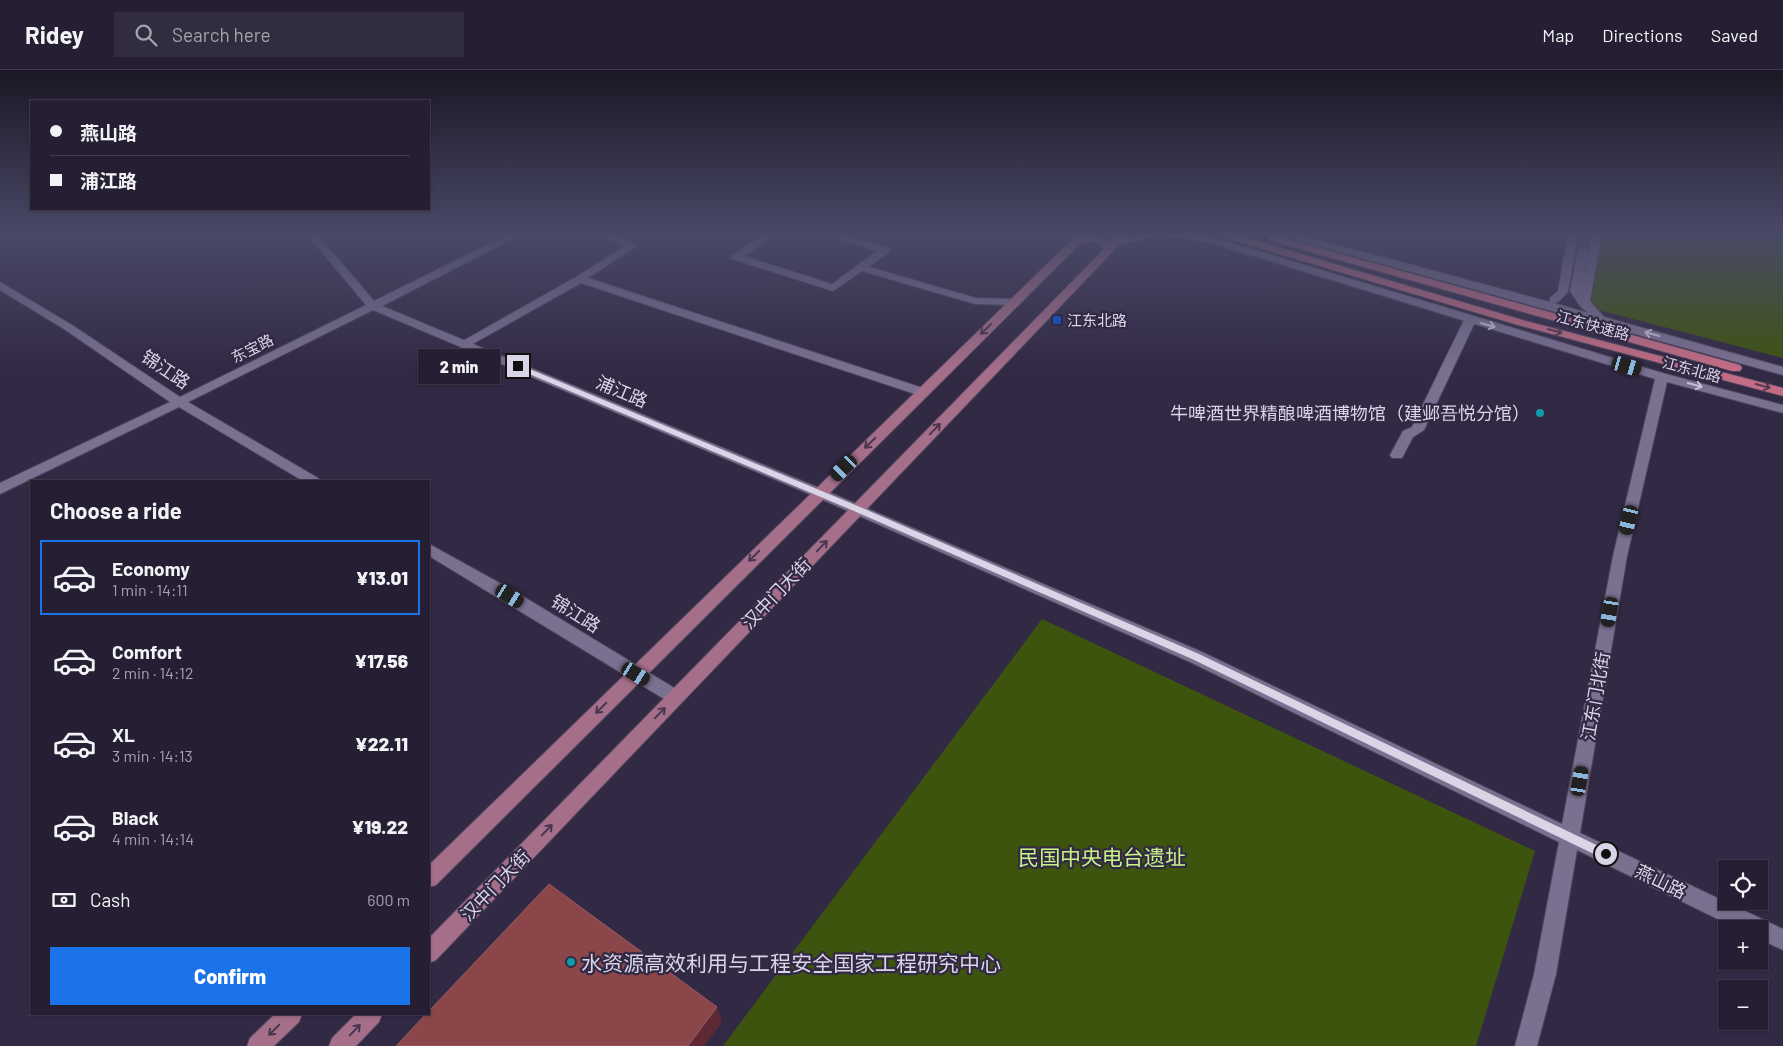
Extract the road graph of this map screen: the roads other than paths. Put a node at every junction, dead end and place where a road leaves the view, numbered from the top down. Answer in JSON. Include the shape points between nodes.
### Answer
{"nodes":[{"id":1,"x":351,"y":280,"type":"edge"},
{"id":2,"x":426,"y":280,"type":"edge"},
{"id":3,"x":579,"y":280,"type":"edge"},
{"id":4,"x":582,"y":280,"type":"edge"},
{"id":5,"x":807,"y":280,"type":"edge"},
{"id":6,"x":845,"y":280,"type":"edge"},
{"id":7,"x":902,"y":280,"type":"edge"},
{"id":8,"x":1037,"y":280,"type":"edge"},
{"id":9,"x":1080,"y":280,"type":"edge"},
{"id":10,"x":1345,"y":280,"type":"edge"},
{"id":11,"x":1345,"y":280,"type":"edge"},
{"id":12,"x":1378,"y":280,"type":"edge"},
{"id":13,"x":1422,"y":280,"type":"edge"},
{"id":14,"x":1432,"y":280,"type":"edge"},
{"id":15,"x":1455,"y":280,"type":"edge"},
{"id":16,"x":1568,"y":280,"type":"edge"},
{"id":17,"x":1577,"y":280,"type":"edge"},
{"id":18,"x":1584,"y":280,"type":"edge"},
{"id":19,"x":0,"y":286,"type":"edge"},
{"id":20,"x":1575,"y":291,"type":"junction"},
{"id":21,"x":1474,"y":294,"type":"junction"},
{"id":22,"x":1527,"y":298,"type":"junction"},
{"id":23,"x":1554,"y":300,"type":"junction"},
{"id":24,"x":1014,"y":302,"type":"junction"},
{"id":25,"x":1584,"y":304,"type":"junction"},
{"id":26,"x":373,"y":306,"type":"junction"},
{"id":27,"x":1470,"y":320,"type":"junction"},
{"id":28,"x":1601,"y":320,"type":"junction"},
{"id":29,"x":1522,"y":322,"type":"junction"},
{"id":30,"x":465,"y":344,"type":"junction"},
{"id":31,"x":1783,"y":371,"type":"edge"},
{"id":32,"x":1662,"y":377,"type":"junction"},
{"id":33,"x":1783,"y":381,"type":"edge"},
{"id":34,"x":922,"y":392,"type":"junction"},
{"id":35,"x":1783,"y":392,"type":"edge"},
{"id":36,"x":180,"y":402,"type":"junction"},
{"id":37,"x":1783,"y":410,"type":"edge"},
{"id":38,"x":1397,"y":455,"type":"dead end"},
{"id":39,"x":311,"y":480,"type":"edge"},
{"id":40,"x":0,"y":489,"type":"edge"},
{"id":41,"x":819,"y":493,"type":"junction"},
{"id":42,"x":857,"y":509,"type":"junction"},
{"id":43,"x":430,"y":550,"type":"edge"},
{"id":44,"x":636,"y":674,"type":"junction"},
{"id":45,"x":676,"y":697,"type":"junction"},
{"id":46,"x":1570,"y":837,"type":"junction"},
{"id":47,"x":430,"y":877,"type":"edge"},
{"id":48,"x":1783,"y":940,"type":"edge"},
{"id":49,"x":430,"y":953,"type":"edge"},
{"id":50,"x":289,"y":1015,"type":"edge"},
{"id":51,"x":370,"y":1015,"type":"edge"},
{"id":52,"x":258,"y":1046,"type":"edge"},
{"id":53,"x":340,"y":1046,"type":"edge"},
{"id":54,"x":1526,"y":1046,"type":"edge"}],
"edges":[{"from":1,"to":26,"type":"street"},
{"from":2,"to":26,"type":"street","name":"东宝路"},
{"from":3,"to":30,"type":"street"},
{"from":4,"to":34,"type":"street"},
{"from":5,"to":6,"type":"street","via":[[833,288]]},
{"from":7,"to":24,"type":"street","via":[[975,301]]},
{"from":8,"to":24,"type":"main road"},
{"from":42,"to":9,"type":"main road","name":"汉中门大街","one_way":true},
{"from":10,"to":29,"type":"highway"},
{"from":11,"to":27,"type":"street","name":"江东北路"},
{"from":12,"to":29,"type":"highway","name":"江东快速路"},
{"from":13,"to":21,"type":"highway","name":"江东快速路"},
{"from":14,"to":21,"type":"highway"},
{"from":15,"to":22,"type":"street","name":"江东北路"},
{"from":16,"to":23,"type":"street","via":[[1563,292]]},
{"from":17,"to":20,"type":"street"},
{"from":18,"to":25,"type":"street"},
{"from":19,"to":36,"type":"street","name":"锦江路"},
{"from":20,"to":23,"type":"street"},
{"from":20,"to":25,"type":"street"},
{"from":21,"to":33,"type":"highway","name":"江东快速路"},
{"from":22,"to":23,"type":"street"},
{"from":22,"to":28,"type":"street","name":"江东北路"},
{"from":24,"to":34,"type":"main road","one_way":true},
{"from":25,"to":28,"type":"street"},
{"from":26,"to":30,"type":"street","name":"浦江路"},
{"from":26,"to":36,"type":"street","name":"东宝路"},
{"from":27,"to":32,"type":"street","name":"江东北路","one_way":true},
{"from":27,"to":38,"type":"street","via":[[1417,430],[1408,434]]},
{"from":31,"to":28,"type":"street","name":"江东北路","one_way":true},
{"from":29,"to":35,"type":"highway","name":"江东快速路","one_way":true},
{"from":30,"to":41,"type":"street","name":"浦江路"},
{"from":32,"to":37,"type":"street","name":"江东北路","one_way":true},
{"from":32,"to":46,"type":"street","name":"江东门北街","via":[[1620,556]]},
{"from":34,"to":41,"type":"main road","one_way":true},
{"from":36,"to":39,"type":"street","name":"锦江路"},
{"from":36,"to":40,"type":"street","name":"东宝路"},
{"from":41,"to":42,"type":"street","name":"浦江路"},
{"from":41,"to":44,"type":"main road","one_way":true},
{"from":45,"to":42,"type":"main road","name":"汉中门大街","one_way":true},
{"from":42,"to":46,"type":"street","name":"燕山路","via":[[1196,657]]},
{"from":43,"to":44,"type":"street","name":"锦江路"},
{"from":44,"to":45,"type":"street","name":"锦江路"},
{"from":44,"to":47,"type":"main road","one_way":true},
{"from":49,"to":45,"type":"main road","name":"汉中门大街","one_way":true},
{"from":46,"to":48,"type":"street","name":"燕山路"},
{"from":46,"to":54,"type":"street","name":"江东门北街","via":[[1545,974]]},
{"from":50,"to":52,"type":"main road","one_way":true},
{"from":53,"to":51,"type":"main road","one_way":true}]}
